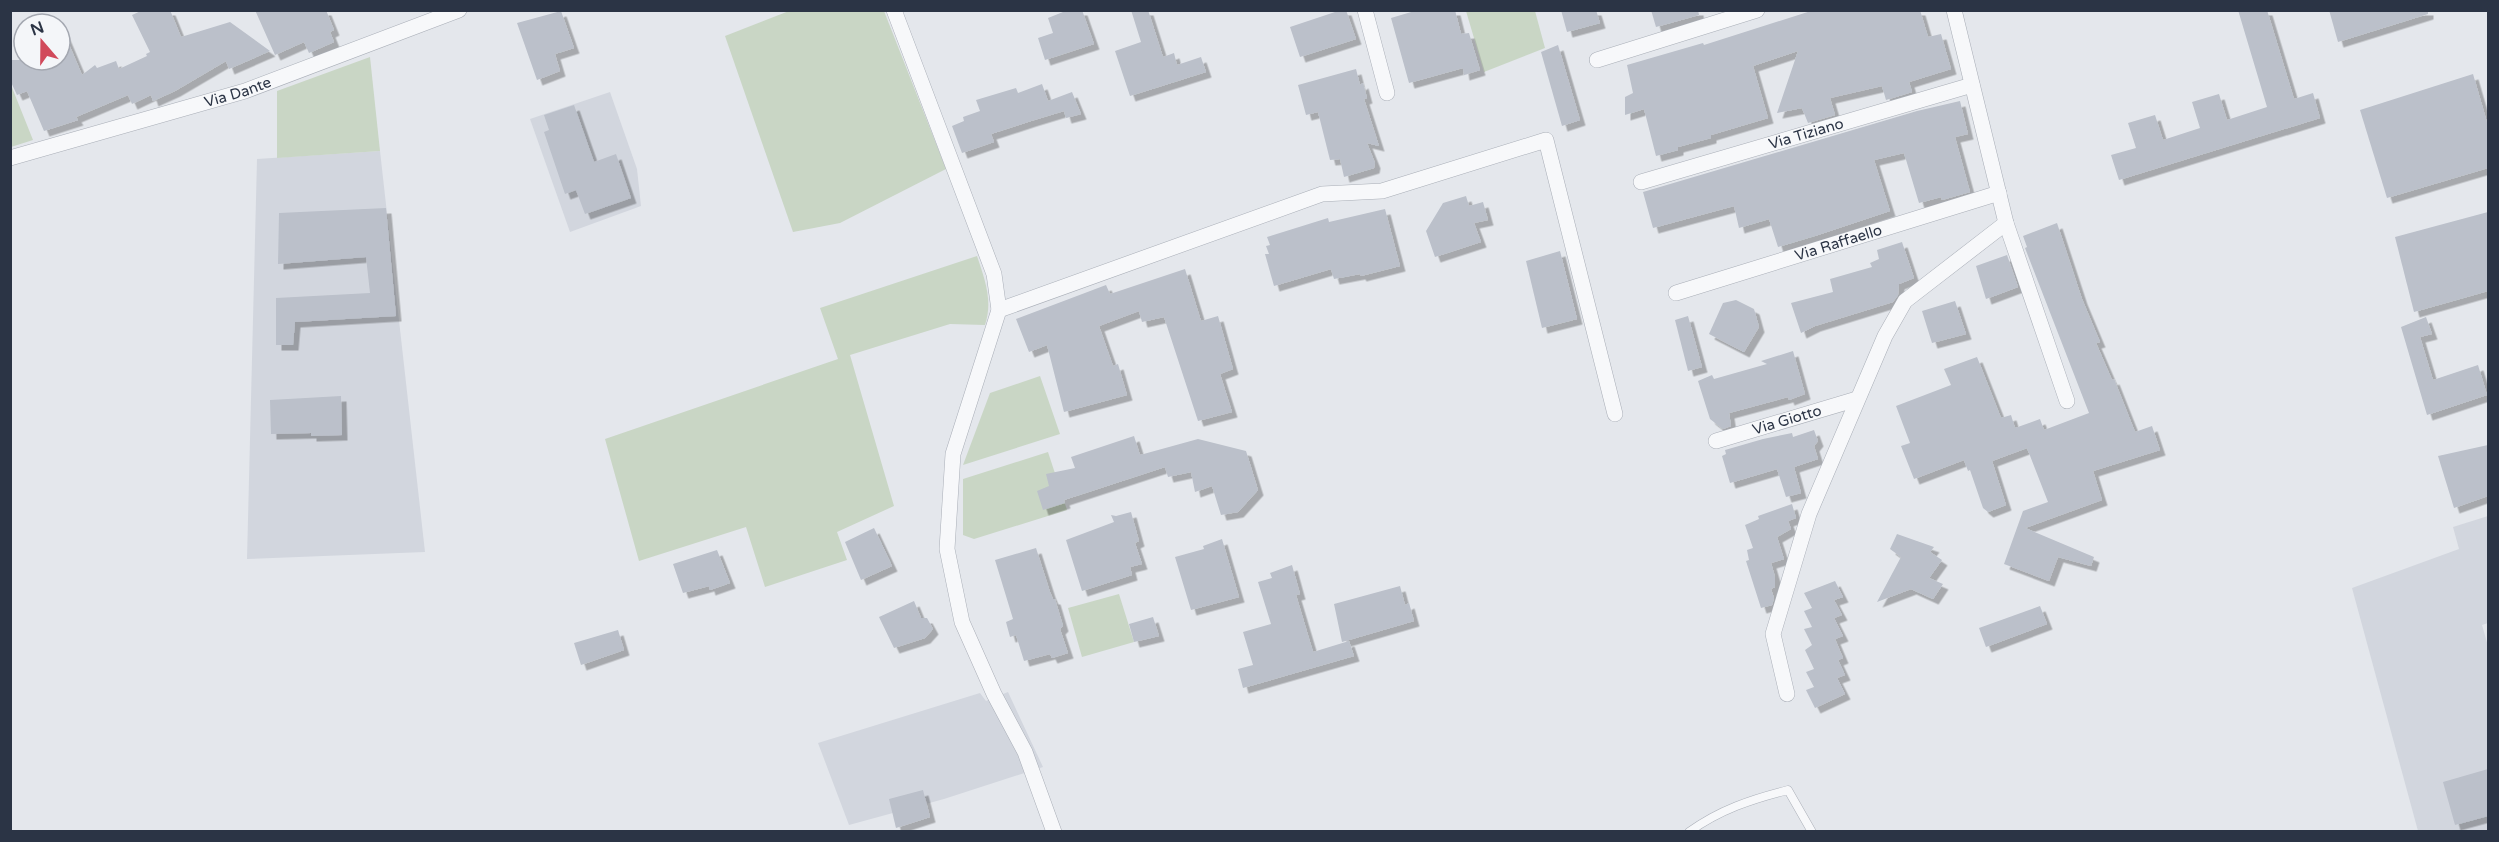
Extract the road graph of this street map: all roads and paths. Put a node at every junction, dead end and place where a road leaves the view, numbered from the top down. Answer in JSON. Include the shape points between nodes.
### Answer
{"nodes":[{"id":1,"x":459,"y":10,"type":"edge"},
{"id":2,"x":894,"y":10,"type":"edge"},
{"id":3,"x":1365,"y":10,"type":"edge"},
{"id":4,"x":1757,"y":10,"type":"edge"},
{"id":5,"x":1954,"y":10,"type":"edge"},
{"id":6,"x":1597,"y":60,"type":"dead end"},
{"id":7,"x":1972,"y":85,"type":"junction"},
{"id":8,"x":1387,"y":93,"type":"dead end"},
{"id":9,"x":10,"y":158,"type":"edge"},
{"id":10,"x":1641,"y":182,"type":"dead end"},
{"id":11,"x":2000,"y":193,"type":"junction"},
{"id":12,"x":2006,"y":223,"type":"junction"},
{"id":13,"x":1676,"y":293,"type":"dead end"},
{"id":14,"x":999,"y":310,"type":"junction"},
{"id":15,"x":1857,"y":399,"type":"junction"},
{"id":16,"x":2067,"y":401,"type":"dead end"},
{"id":17,"x":1615,"y":414,"type":"dead end"},
{"id":18,"x":1716,"y":441,"type":"dead end"},
{"id":19,"x":1787,"y":694,"type":"dead end"},
{"id":20,"x":1054,"y":831,"type":"edge"},
{"id":21,"x":1689,"y":831,"type":"edge"},
{"id":22,"x":1812,"y":831,"type":"edge"}],
"edges":[{"from":1,"to":9,"type":"street","name":"Via Dante","via":[[245,91]]},
{"from":2,"to":14,"type":"street","via":[[994,274]]},
{"from":3,"to":8,"type":"street"},
{"from":4,"to":6,"type":"street"},
{"from":5,"to":7,"type":"street"},
{"from":7,"to":10,"type":"street","name":"Via Tiziano"},
{"from":7,"to":11,"type":"street"},
{"from":11,"to":12,"type":"street"},
{"from":11,"to":13,"type":"street","name":"Via Raffaello"},
{"from":12,"to":15,"type":"street","via":[[1905,301]]},
{"from":12,"to":16,"type":"street"},
{"from":14,"to":17,"type":"street","via":[[1322,194],[1382,191],[1546,140]]},
{"from":14,"to":20,"type":"street","via":[[953,454],[947,549],[962,622],[1025,752]]},
{"from":15,"to":18,"type":"street","name":"Via Giotto"},
{"from":15,"to":19,"type":"street","via":[[1809,514],[1773,634]]},
{"from":21,"to":22,"type":"lane","via":[[1748,800],[1788,790]]}]}
